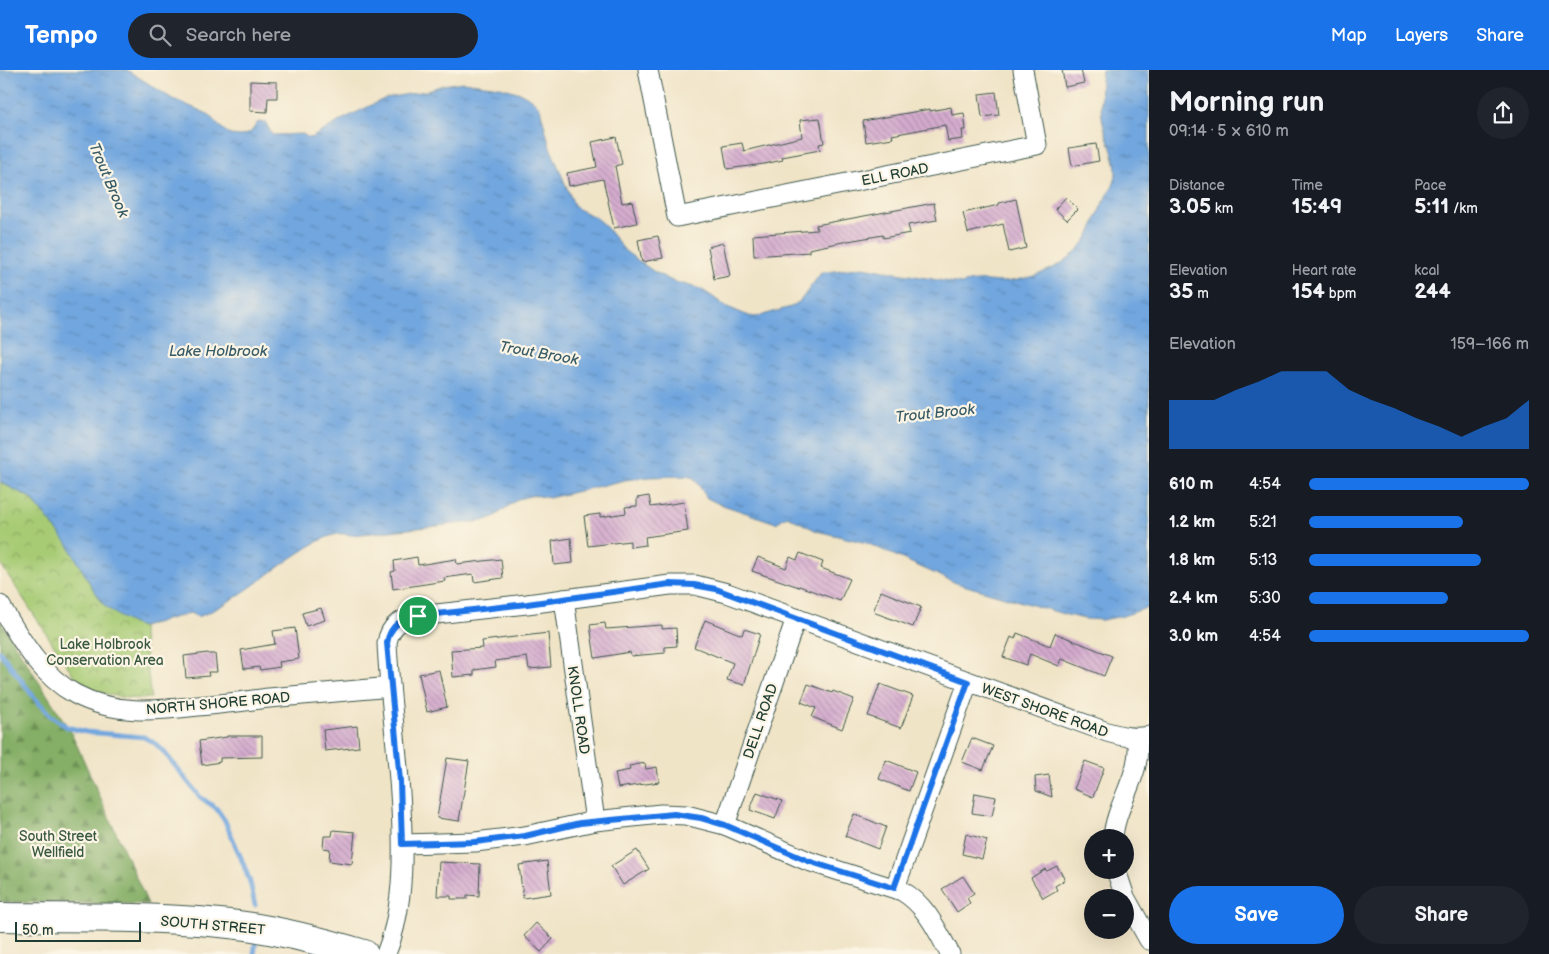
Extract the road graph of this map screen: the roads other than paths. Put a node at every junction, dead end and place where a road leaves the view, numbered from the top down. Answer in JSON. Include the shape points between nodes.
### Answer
{"nodes":[{"id":1,"x":648,"y":70,"type":"edge"},
{"id":2,"x":1023,"y":70,"type":"edge"},
{"id":3,"x":564,"y":600,"type":"junction"},
{"id":4,"x":0,"y":605,"type":"edge"},
{"id":5,"x":796,"y":618,"type":"junction"},
{"id":6,"x":968,"y":682,"type":"junction"},
{"id":7,"x":390,"y":687,"type":"junction"},
{"id":8,"x":1143,"y":737,"type":"edge"},
{"id":9,"x":594,"y":821,"type":"junction"},
{"id":10,"x":725,"y":825,"type":"junction"},
{"id":11,"x":1114,"y":829,"type":"edge"},
{"id":12,"x":402,"y":844,"type":"junction"},
{"id":13,"x":1119,"y":879,"type":"edge"},
{"id":14,"x":894,"y":888,"type":"junction"},
{"id":15,"x":0,"y":917,"type":"edge"},
{"id":16,"x":1149,"y":940,"type":"edge"},
{"id":17,"x":364,"y":954,"type":"edge"},
{"id":18,"x":386,"y":954,"type":"edge"},
{"id":19,"x":950,"y":954,"type":"edge"}],
"edges":[{"from":1,"to":2,"type":"street","name":"ELL ROAD","via":[[677,217],[1037,145]]},
{"from":3,"to":5,"type":"street","name":"WEST SHORE ROAD","via":[[670,584],[694,585],[716,589]]},
{"from":3,"to":7,"type":"street","name":"WEST SHORE ROAD","via":[[403,620],[388,636]]},
{"from":3,"to":9,"type":"street","name":"KNOLL ROAD"},
{"from":4,"to":7,"type":"street","name":"NORTH SHORE ROAD","via":[[52,677],[93,702],[114,708],[150,711]]},
{"from":5,"to":6,"type":"street","name":"WEST SHORE ROAD"},
{"from":5,"to":10,"type":"street","name":"DELL ROAD"},
{"from":6,"to":8,"type":"street","name":"WEST SHORE ROAD","via":[[1126,738]]},
{"from":6,"to":14,"type":"street"},
{"from":7,"to":12,"type":"street","via":[[400,781]]},
{"from":8,"to":11,"type":"street","via":[[1138,744],[1137,760]]},
{"from":9,"to":10,"type":"street","via":[[674,814]]},
{"from":9,"to":12,"type":"street","via":[[525,836],[459,844]]},
{"from":10,"to":14,"type":"street","via":[[808,861]]},
{"from":12,"to":18,"type":"street","via":[[400,901]]},
{"from":13,"to":16,"type":"street"},
{"from":14,"to":19,"type":"street","via":[[921,906]]},
{"from":15,"to":17,"type":"main road","name":"SOUTH STREET","via":[[228,924],[284,933]]}]}
